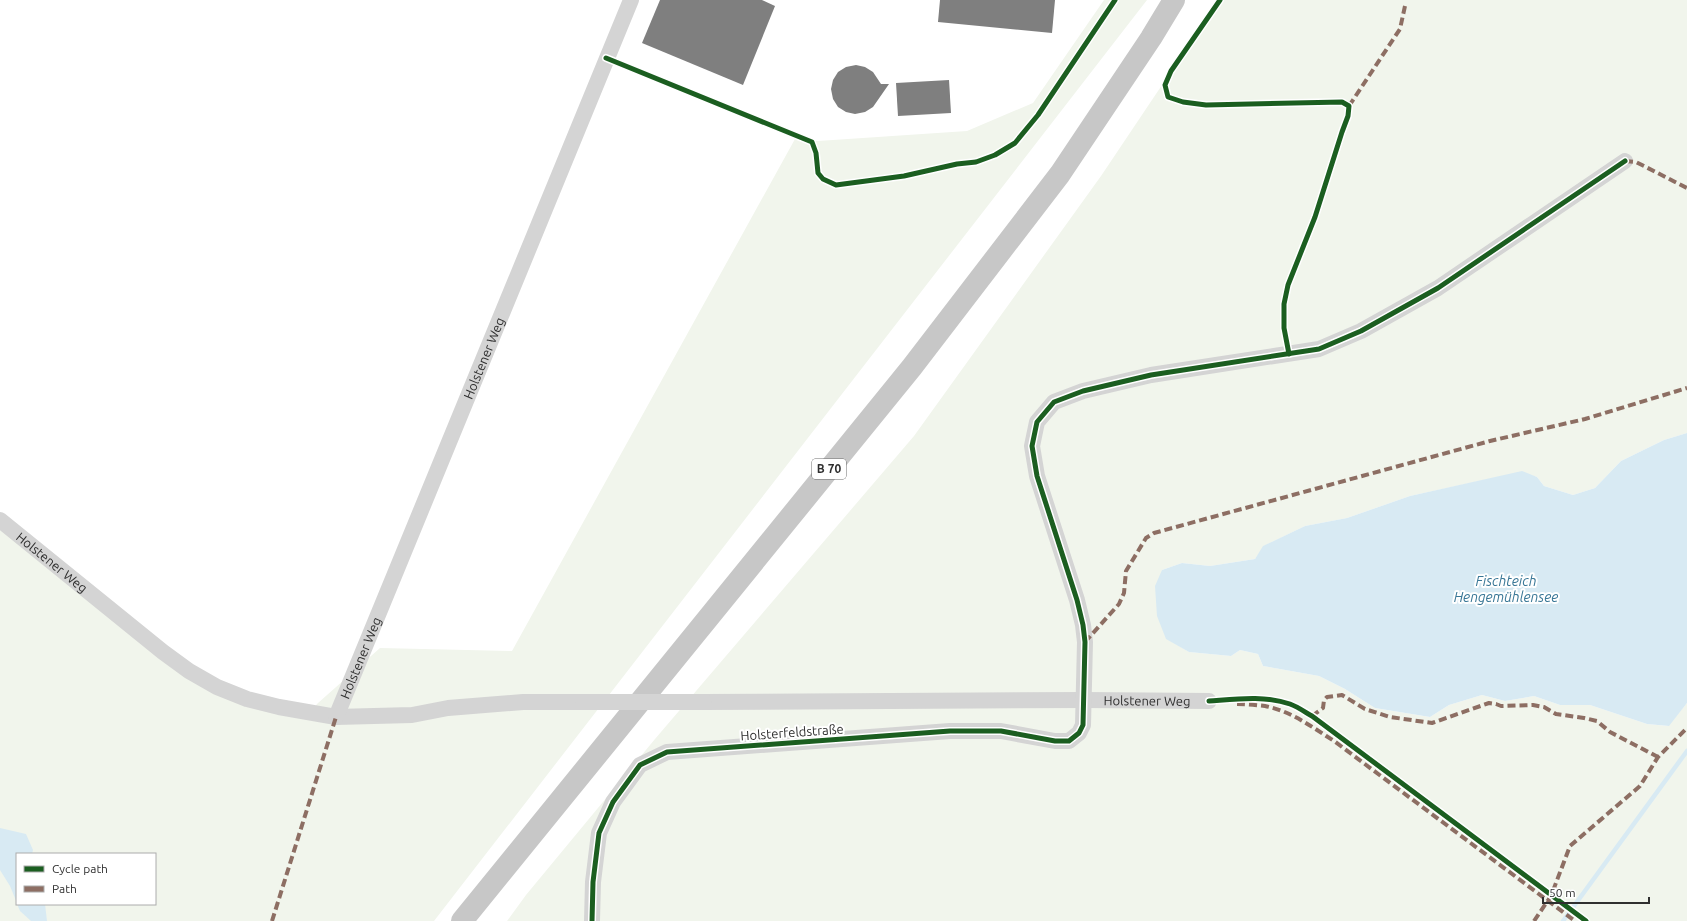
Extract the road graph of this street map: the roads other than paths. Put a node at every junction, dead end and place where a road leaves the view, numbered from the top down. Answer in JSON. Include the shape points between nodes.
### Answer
{"nodes":[{"id":1,"x":631,"y":0,"type":"edge"},
{"id":2,"x":1174,"y":0,"type":"edge"},
{"id":3,"x":1625,"y":161,"type":"dead end"},
{"id":4,"x":0,"y":520,"type":"edge"},
{"id":5,"x":1084,"y":700,"type":"junction"},
{"id":6,"x":1209,"y":701,"type":"dead end"},
{"id":7,"x":336,"y":717,"type":"junction"},
{"id":8,"x":462,"y":921,"type":"edge"},
{"id":9,"x":592,"y":921,"type":"edge"}],
"edges":[{"from":1,"to":7,"type":"street","name":"Holstener Weg"},
{"from":2,"to":8,"type":"main road","number":"B 70","via":[[1060,174],[912,367]]},
{"from":3,"to":5,"type":"street","name":"Holsterfeldstraße","via":[[1438,288],[1361,331],[1319,349],[1151,375],[1083,391],[1054,402],[1037,422],[1032,446],[1037,476],[1083,625]]},
{"from":4,"to":7,"type":"street","name":"Holstener Weg","via":[[189,671],[217,687],[247,699]]},
{"from":5,"to":6,"type":"street","name":"Holstener Weg"},
{"from":5,"to":7,"type":"street","name":"Holstener Weg","bridge":true,"via":[[523,702],[448,708],[412,715]]},
{"from":5,"to":9,"type":"street","name":"Holsterfeldstraße","via":[[1083,725],[1079,732],[1069,740],[1054,742],[1001,731],[950,730],[667,752],[640,765],[613,802],[599,833]]}]}
